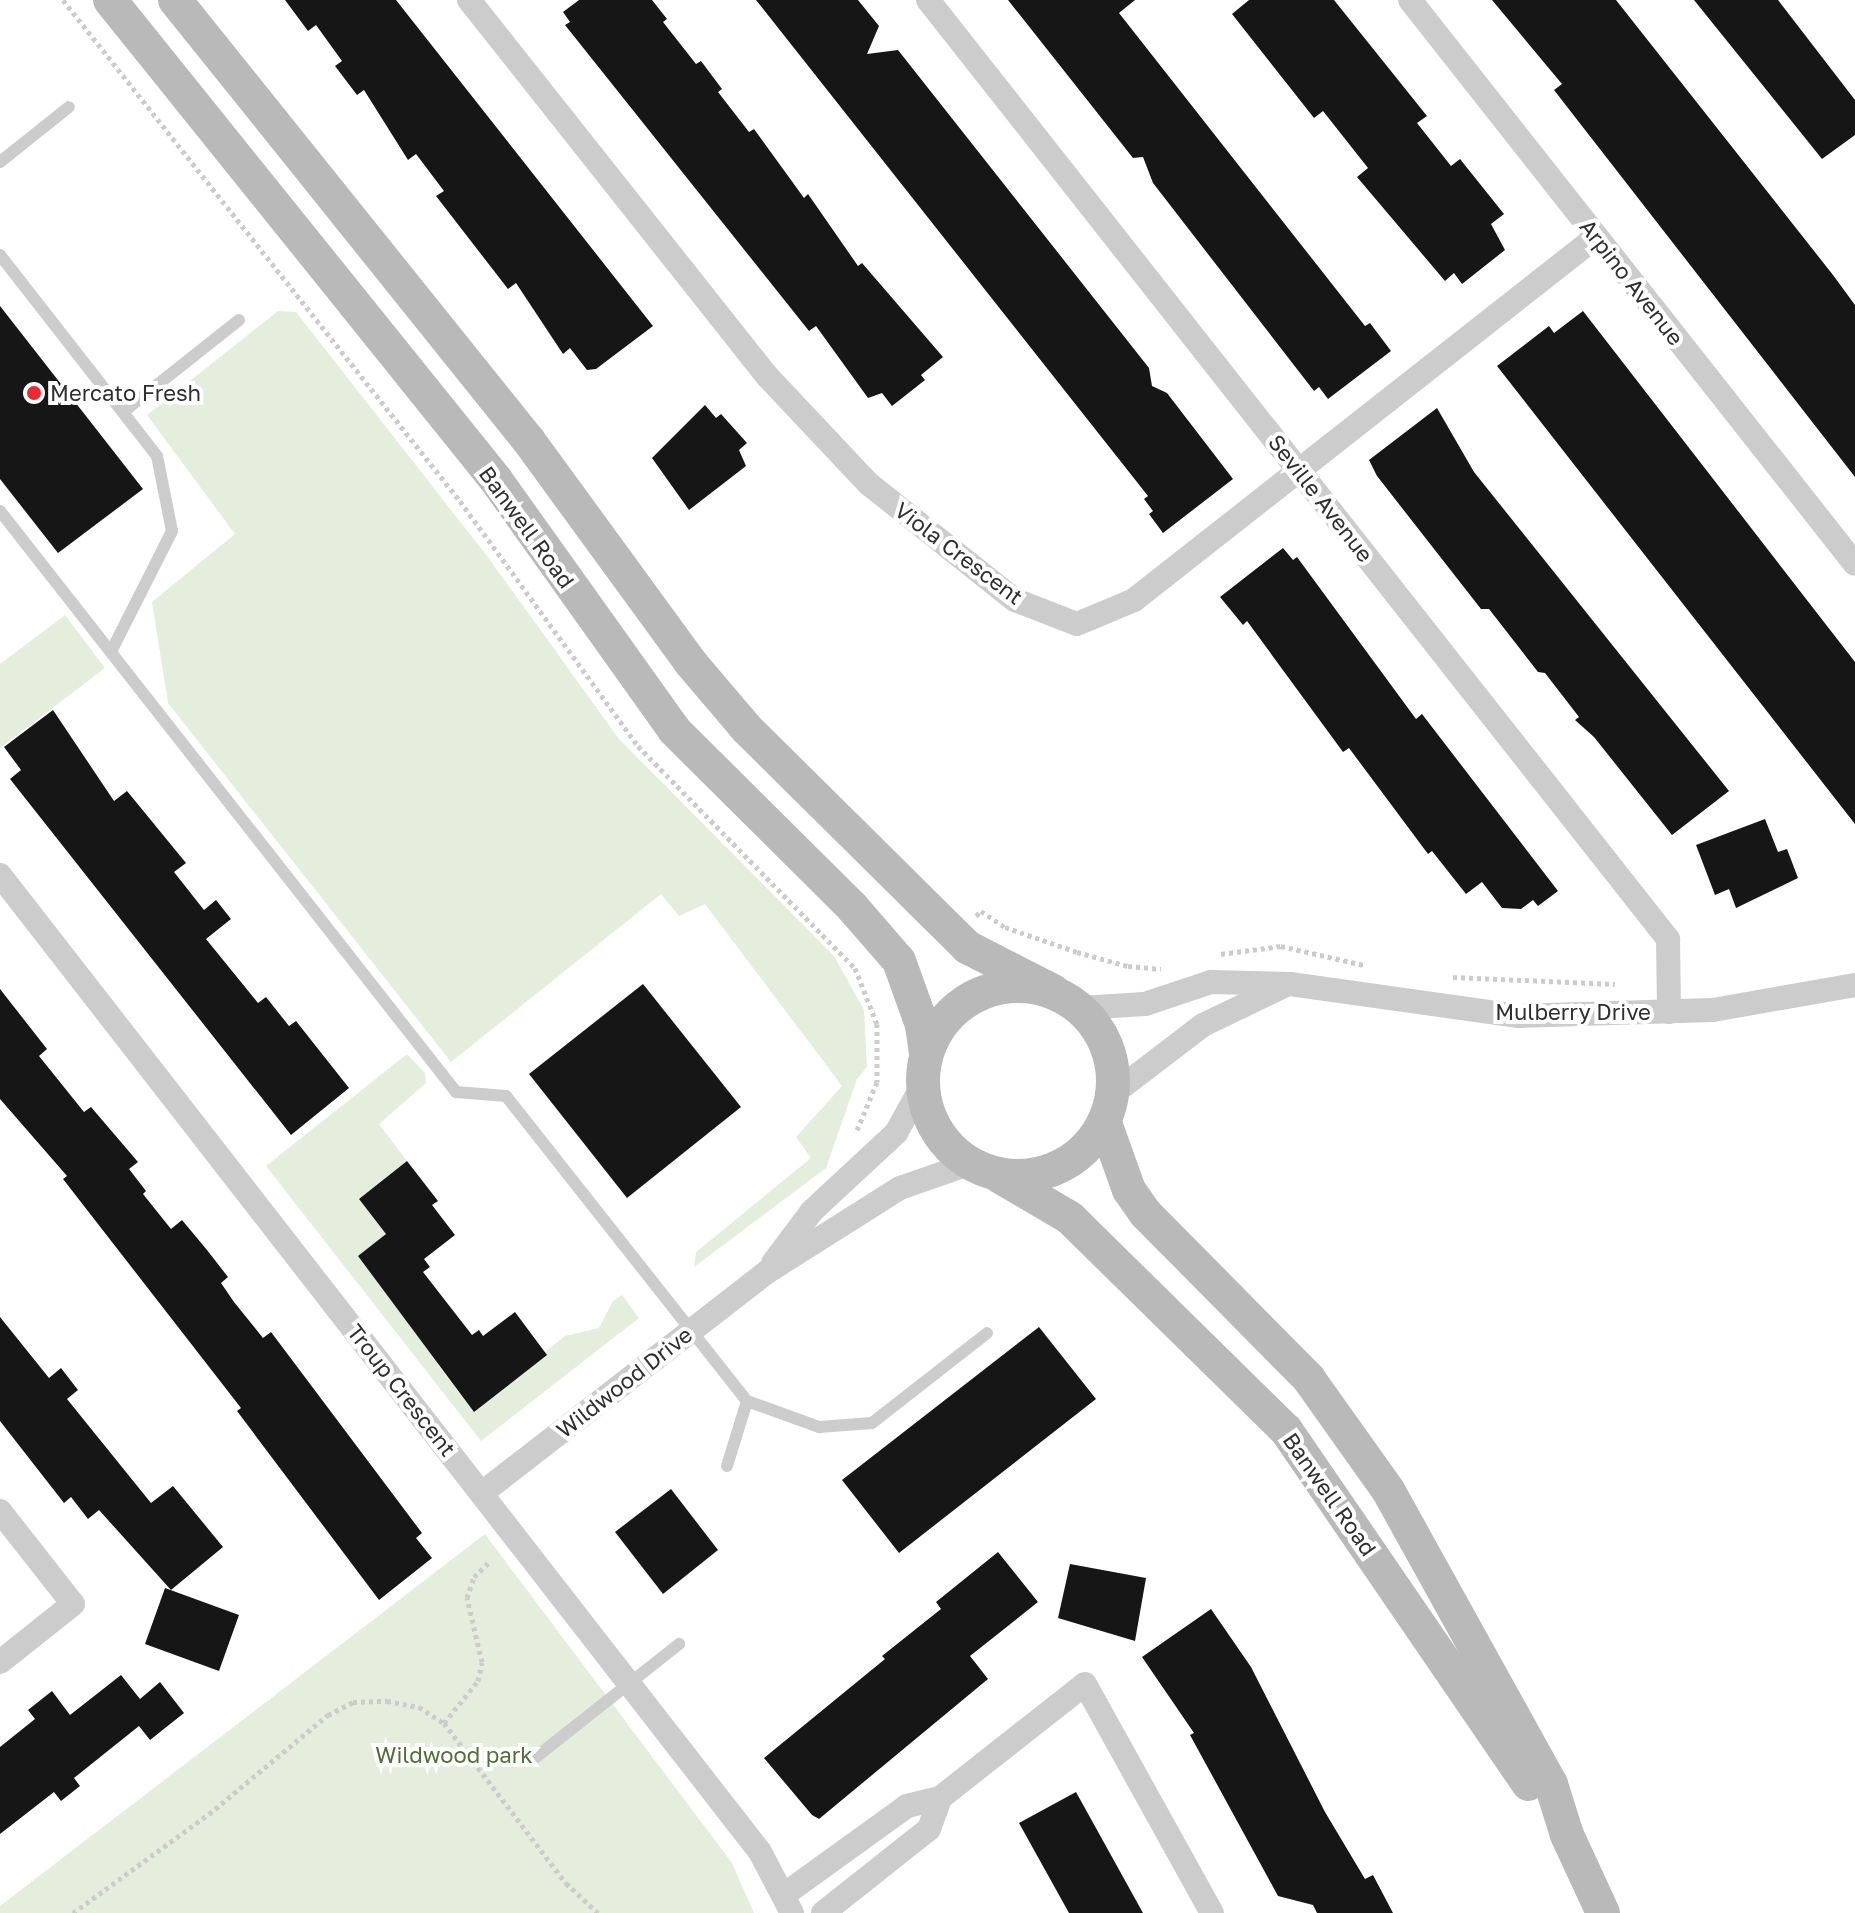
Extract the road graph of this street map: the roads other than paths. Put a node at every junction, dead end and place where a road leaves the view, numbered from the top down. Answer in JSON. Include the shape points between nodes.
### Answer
{"nodes":[{"id":1,"x":110,"y":0,"type":"edge"},
{"id":2,"x":175,"y":0,"type":"edge"},
{"id":3,"x":469,"y":0,"type":"edge"},
{"id":4,"x":928,"y":0,"type":"edge"},
{"id":5,"x":1410,"y":0,"type":"edge"},
{"id":6,"x":69,"y":107,"type":"dead end"},
{"id":7,"x":0,"y":162,"type":"edge"},
{"id":8,"x":1596,"y":237,"type":"junction"},
{"id":9,"x":0,"y":255,"type":"edge"},
{"id":10,"x":239,"y":320,"type":"dead end"},
{"id":11,"x":123,"y":412,"type":"junction"},
{"id":12,"x":1299,"y":470,"type":"junction"},
{"id":13,"x":0,"y":511,"type":"edge"},
{"id":14,"x":1855,"y":564,"type":"edge"},
{"id":15,"x":111,"y":652,"type":"junction"},
{"id":16,"x":0,"y":875,"type":"edge"},
{"id":17,"x":1290,"y":984,"type":"junction"},
{"id":18,"x":1855,"y":985,"type":"edge"},
{"id":19,"x":1067,"y":1000,"type":"junction"},
{"id":20,"x":1669,"y":1012,"type":"junction"},
{"id":21,"x":924,"y":1070,"type":"junction"},
{"id":22,"x":1109,"y":1108,"type":"junction"},
{"id":23,"x":984,"y":1170,"type":"junction"},
{"id":24,"x":767,"y":1272,"type":"junction"},
{"id":25,"x":691,"y":1330,"type":"junction"},
{"id":26,"x":987,"y":1333,"type":"dead end"},
{"id":27,"x":747,"y":1401,"type":"junction"},
{"id":28,"x":727,"y":1466,"type":"dead end"},
{"id":29,"x":482,"y":1493,"type":"junction"},
{"id":30,"x":0,"y":1511,"type":"edge"},
{"id":31,"x":679,"y":1644,"type":"dead end"},
{"id":32,"x":0,"y":1662,"type":"edge"},
{"id":33,"x":630,"y":1684,"type":"junction"},
{"id":34,"x":531,"y":1761,"type":"dead end"},
{"id":35,"x":940,"y":1798,"type":"junction"},
{"id":36,"x":1567,"y":1835,"type":"junction"},
{"id":37,"x":789,"y":1904,"type":"edge"},
{"id":38,"x":823,"y":1913,"type":"edge"},
{"id":39,"x":1212,"y":1913,"type":"edge"},
{"id":40,"x":1603,"y":1913,"type":"edge"}],
"edges":[{"from":1,"to":21,"type":"main road","name":"Banwell Road","via":[[496,480],[674,730],[853,908],[899,961],[919,1012]]},
{"from":2,"to":19,"type":"main road","via":[[529,441],[690,662],[747,729],[967,947]]},
{"from":3,"to":12,"type":"street","name":"Viola Crescent","via":[[768,377],[869,484],[1015,600],[1077,624],[1134,600]]},
{"from":4,"to":12,"type":"street","name":"Seville Avenue"},
{"from":5,"to":8,"type":"street","name":"Arpino Avenue"},
{"from":6,"to":7,"type":"lane"},
{"from":8,"to":12,"type":"street","name":"Viola Crescent"},
{"from":8,"to":14,"type":"street","name":"Arpino Avenue"},
{"from":9,"to":11,"type":"lane"},
{"from":10,"to":11,"type":"lane"},
{"from":11,"to":15,"type":"lane","via":[[157,456],[172,531]]},
{"from":12,"to":20,"type":"street","name":"Seville Avenue","via":[[1668,939]]},
{"from":13,"to":15,"type":"lane"},
{"from":15,"to":25,"type":"lane","via":[[456,1092],[506,1096]]},
{"from":16,"to":29,"type":"street","name":"Troup Crescent"},
{"from":17,"to":19,"type":"street","name":"Mulberry Drive","via":[[1211,982],[1145,1004]]},
{"from":17,"to":20,"type":"street","name":"Mulberry Drive","via":[[1519,1016]]},
{"from":17,"to":22,"type":"street","via":[[1203,1025]]},
{"from":18,"to":20,"type":"street","name":"Mulberry Drive","via":[[1713,1010]]},
{"from":19,"to":21,"type":"main road","via":[[1006,987],[962,1003],[940,1026]]},
{"from":19,"to":22,"type":"main road","via":[[1101,1032],[1112,1061]]},
{"from":21,"to":23,"type":"main road","via":[[928,1117],[945,1144]]},
{"from":21,"to":24,"type":"street","name":"Wildwood Drive","via":[[896,1133],[812,1211]]},
{"from":22,"to":23,"type":"main road","via":[[1086,1149],[1061,1167],[1030,1177]]},
{"from":22,"to":36,"type":"main road","name":"Banwell Road","via":[[1129,1190],[1146,1214],[1309,1379],[1364,1453],[1551,1784]]},
{"from":23,"to":24,"type":"street","name":"Wildwood Drive","via":[[900,1188]]},
{"from":23,"to":36,"type":"main road","name":"Banwell Road","via":[[1070,1218],[1286,1430]]},
{"from":24,"to":25,"type":"street","name":"Wildwood Drive"},
{"from":25,"to":27,"type":"lane"},
{"from":25,"to":29,"type":"street","name":"Wildwood Drive"},
{"from":26,"to":27,"type":"lane","via":[[872,1423],[819,1427]]},
{"from":27,"to":28,"type":"lane"},
{"from":29,"to":33,"type":"street","name":"Troup Crescent"},
{"from":30,"to":32,"type":"street","via":[[73,1604]]},
{"from":31,"to":33,"type":"lane"},
{"from":33,"to":34,"type":"lane"},
{"from":33,"to":37,"type":"street","name":"Troup Crescent","via":[[760,1852]]},
{"from":35,"to":37,"type":"street","via":[[907,1806]]},
{"from":35,"to":38,"type":"street","via":[[929,1829]]},
{"from":35,"to":39,"type":"street","via":[[1085,1684]]},
{"from":36,"to":40,"type":"main road","name":"Banwell Road"}]}
